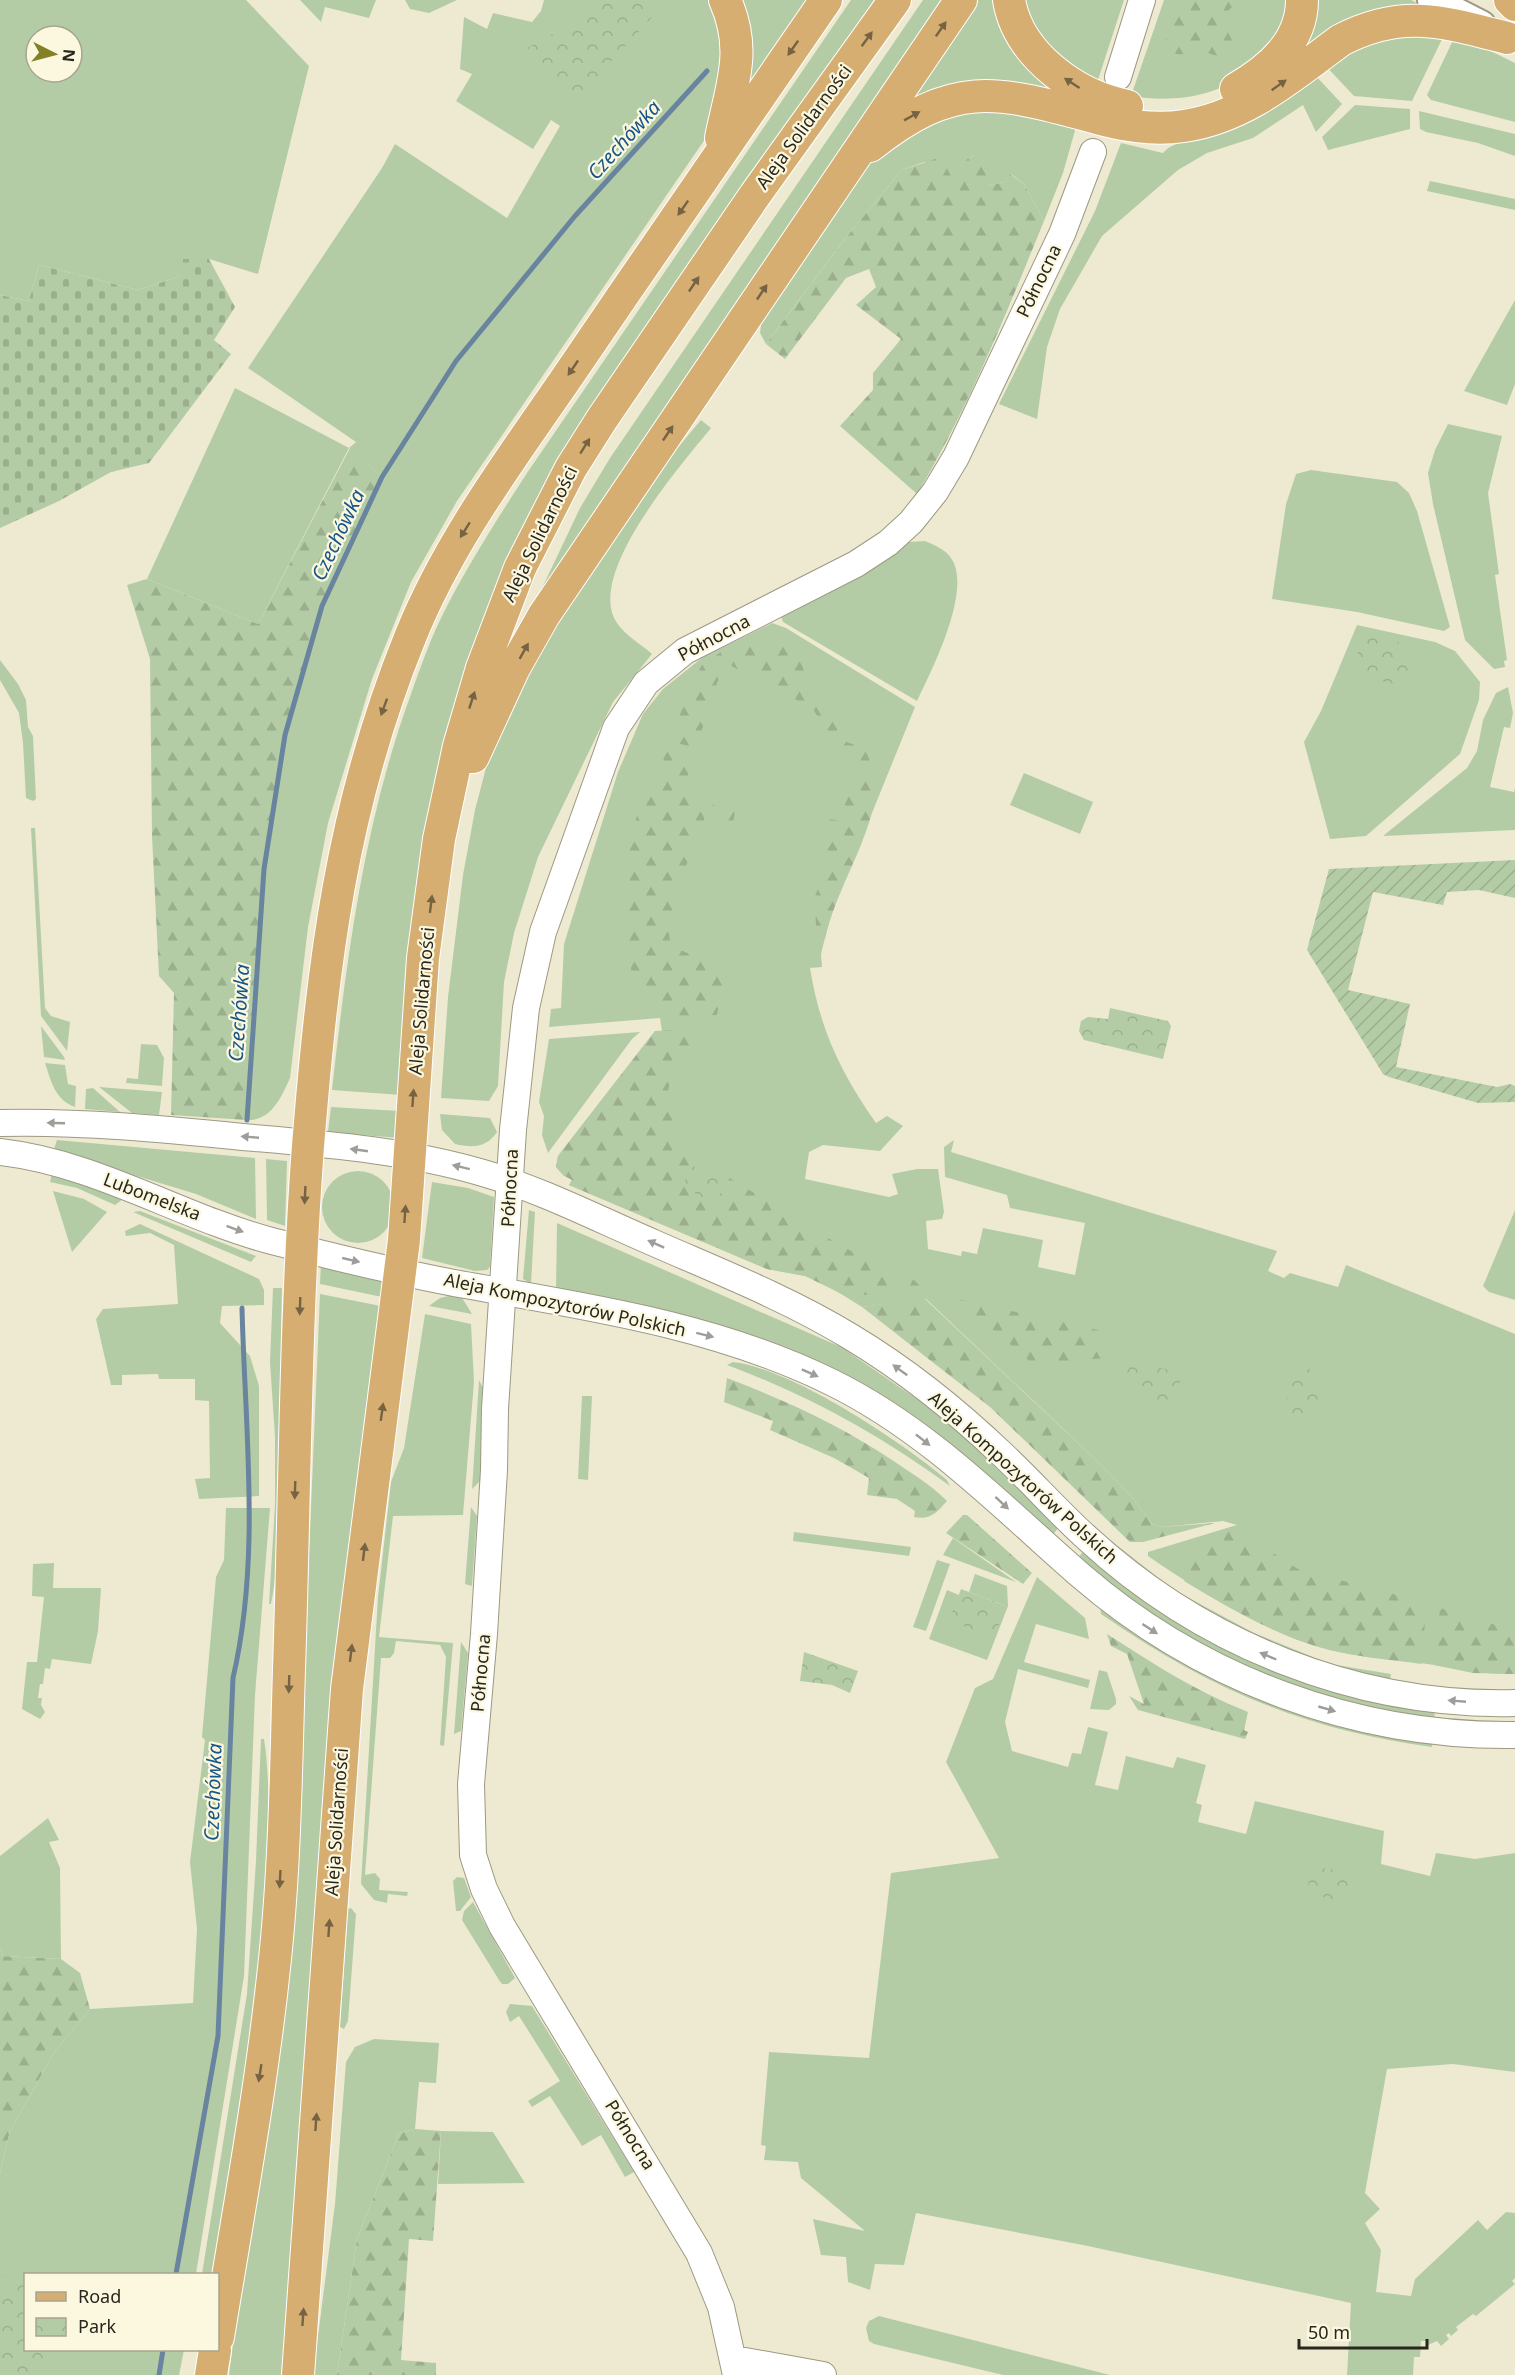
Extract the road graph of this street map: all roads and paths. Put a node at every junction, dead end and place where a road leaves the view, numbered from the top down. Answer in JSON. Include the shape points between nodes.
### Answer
{"nodes":[{"id":1,"x":725,"y":0,"type":"edge"},
{"id":2,"x":826,"y":0,"type":"edge"},
{"id":3,"x":895,"y":0,"type":"edge"},
{"id":4,"x":961,"y":0,"type":"edge"},
{"id":5,"x":1010,"y":0,"type":"edge"},
{"id":6,"x":1142,"y":0,"type":"edge"},
{"id":7,"x":1302,"y":0,"type":"edge"},
{"id":8,"x":1432,"y":0,"type":"edge"},
{"id":9,"x":1500,"y":0,"type":"edge"},
{"id":10,"x":1510,"y":0,"type":"edge"},
{"id":11,"x":1515,"y":6,"type":"edge"},
{"id":12,"x":1511,"y":40,"type":"edge"},
{"id":13,"x":1118,"y":76,"type":"dead end"},
{"id":14,"x":1092,"y":152,"type":"dead end"},
{"id":15,"x":717,"y":159,"type":"junction"},
{"id":16,"x":848,"y":163,"type":"junction"},
{"id":17,"x":440,"y":838,"type":"junction"},
{"id":18,"x":27,"y":1122,"type":"junction"},
{"id":19,"x":0,"y":1123,"type":"edge"},
{"id":20,"x":309,"y":1143,"type":"junction"},
{"id":21,"x":0,"y":1152,"type":"edge"},
{"id":22,"x":29,"y":1156,"type":"junction"},
{"id":23,"x":409,"y":1157,"type":"junction"},
{"id":24,"x":511,"y":1182,"type":"junction"},
{"id":25,"x":302,"y":1248,"type":"junction"},
{"id":26,"x":401,"y":1270,"type":"junction"},
{"id":27,"x":504,"y":1292,"type":"junction"},
{"id":28,"x":1515,"y":1703,"type":"edge"},
{"id":29,"x":1515,"y":1735,"type":"edge"},
{"id":30,"x":219,"y":2331,"type":"edge"},
{"id":31,"x":216,"y":2351,"type":"edge"},
{"id":32,"x":735,"y":2367,"type":"edge"},
{"id":33,"x":211,"y":2375,"type":"edge"},
{"id":34,"x":298,"y":2375,"type":"edge"},
{"id":35,"x":823,"y":2375,"type":"edge"}],
"edges":[{"from":1,"to":15,"type":"main road","via":[[734,27],[737,65]]},
{"from":2,"to":15,"type":"main road","one_way":true},
{"from":17,"to":3,"type":"main road","name":"Aleja Solidarności","one_way":true,"via":[[459,746],[479,677],[520,568],[544,518],[602,419]]},
{"from":16,"to":4,"type":"main road","one_way":true},
{"from":7,"to":5,"type":"main road","one_way":true,"via":[[1294,37],[1282,54],[1247,83],[1204,102],[1151,109],[1103,99],[1046,64],[1022,35]]},
{"from":6,"to":13,"type":"street"},
{"from":8,"to":12,"type":"main road"},
{"from":9,"to":11,"type":"main road"},
{"from":10,"to":11,"type":"main road"},
{"from":16,"to":12,"type":"main road","one_way":true,"via":[[902,122],[949,101],[1010,96],[1120,124],[1183,127],[1242,109],[1341,40],[1375,26],[1440,21]]},
{"from":14,"to":24,"type":"street","name":"Północna","via":[[1062,234],[972,425],[945,477],[922,509],[888,543],[856,564],[672,660],[646,683],[616,728],[532,970]]},
{"from":15,"to":20,"type":"main road","one_way":true,"via":[[486,496],[446,561],[413,630],[366,761],[347,835],[324,971]]},
{"from":17,"to":16,"type":"main road","one_way":true,"via":[[489,718],[544,615]]},
{"from":23,"to":17,"type":"main road","name":"Aleja Solidarności","one_way":true,"via":[[423,958]]},
{"from":18,"to":19,"type":"street"},
{"from":20,"to":18,"type":"street","one_way":true},
{"from":18,"to":22,"type":"street"},
{"from":23,"to":20,"type":"street","name":"Aleja Kompozytorów Polskich","one_way":true},
{"from":20,"to":25,"type":"main road","one_way":true},
{"from":21,"to":22,"type":"street","name":"Lubomelska"},
{"from":22,"to":25,"type":"street","name":"Lubomelska","one_way":true,"via":[[88,1172],[247,1233]]},
{"from":24,"to":23,"type":"street","name":"Aleja Kompozytorów Polskich","one_way":true},
{"from":26,"to":23,"type":"main road","name":"Aleja Solidarności","one_way":true},
{"from":24,"to":27,"type":"street","name":"Północna"},
{"from":28,"to":24,"type":"street","name":"Aleja Kompozytorów Polskich","one_way":true,"via":[[1444,1700],[1357,1684],[1280,1661],[1228,1637],[1174,1607],[1128,1574],[975,1429],[873,1350],[777,1298]]},
{"from":25,"to":26,"type":"street","name":"Lubomelska","one_way":true},
{"from":25,"to":30,"type":"main road","one_way":true,"via":[[278,1935],[264,2050]]},
{"from":26,"to":27,"type":"street","name":"Aleja Kompozytorów Polskich"},
{"from":34,"to":26,"type":"main road","name":"Aleja Solidarności","one_way":true,"via":[[342,1744]]},
{"from":27,"to":29,"type":"street","name":"Aleja Kompozytorów Polskich","one_way":true,"via":[[609,1311],[718,1338],[832,1383],[917,1435],[992,1493],[1082,1577],[1138,1622],[1244,1680],[1296,1700],[1360,1717],[1454,1733]]},
{"from":27,"to":32,"type":"street","name":"Północna","via":[[471,1784],[473,1855],[483,1889],[502,1926],[693,2240],[721,2307]]},
{"from":31,"to":33,"type":"main road"},
{"from":32,"to":35,"type":"street"}]}
